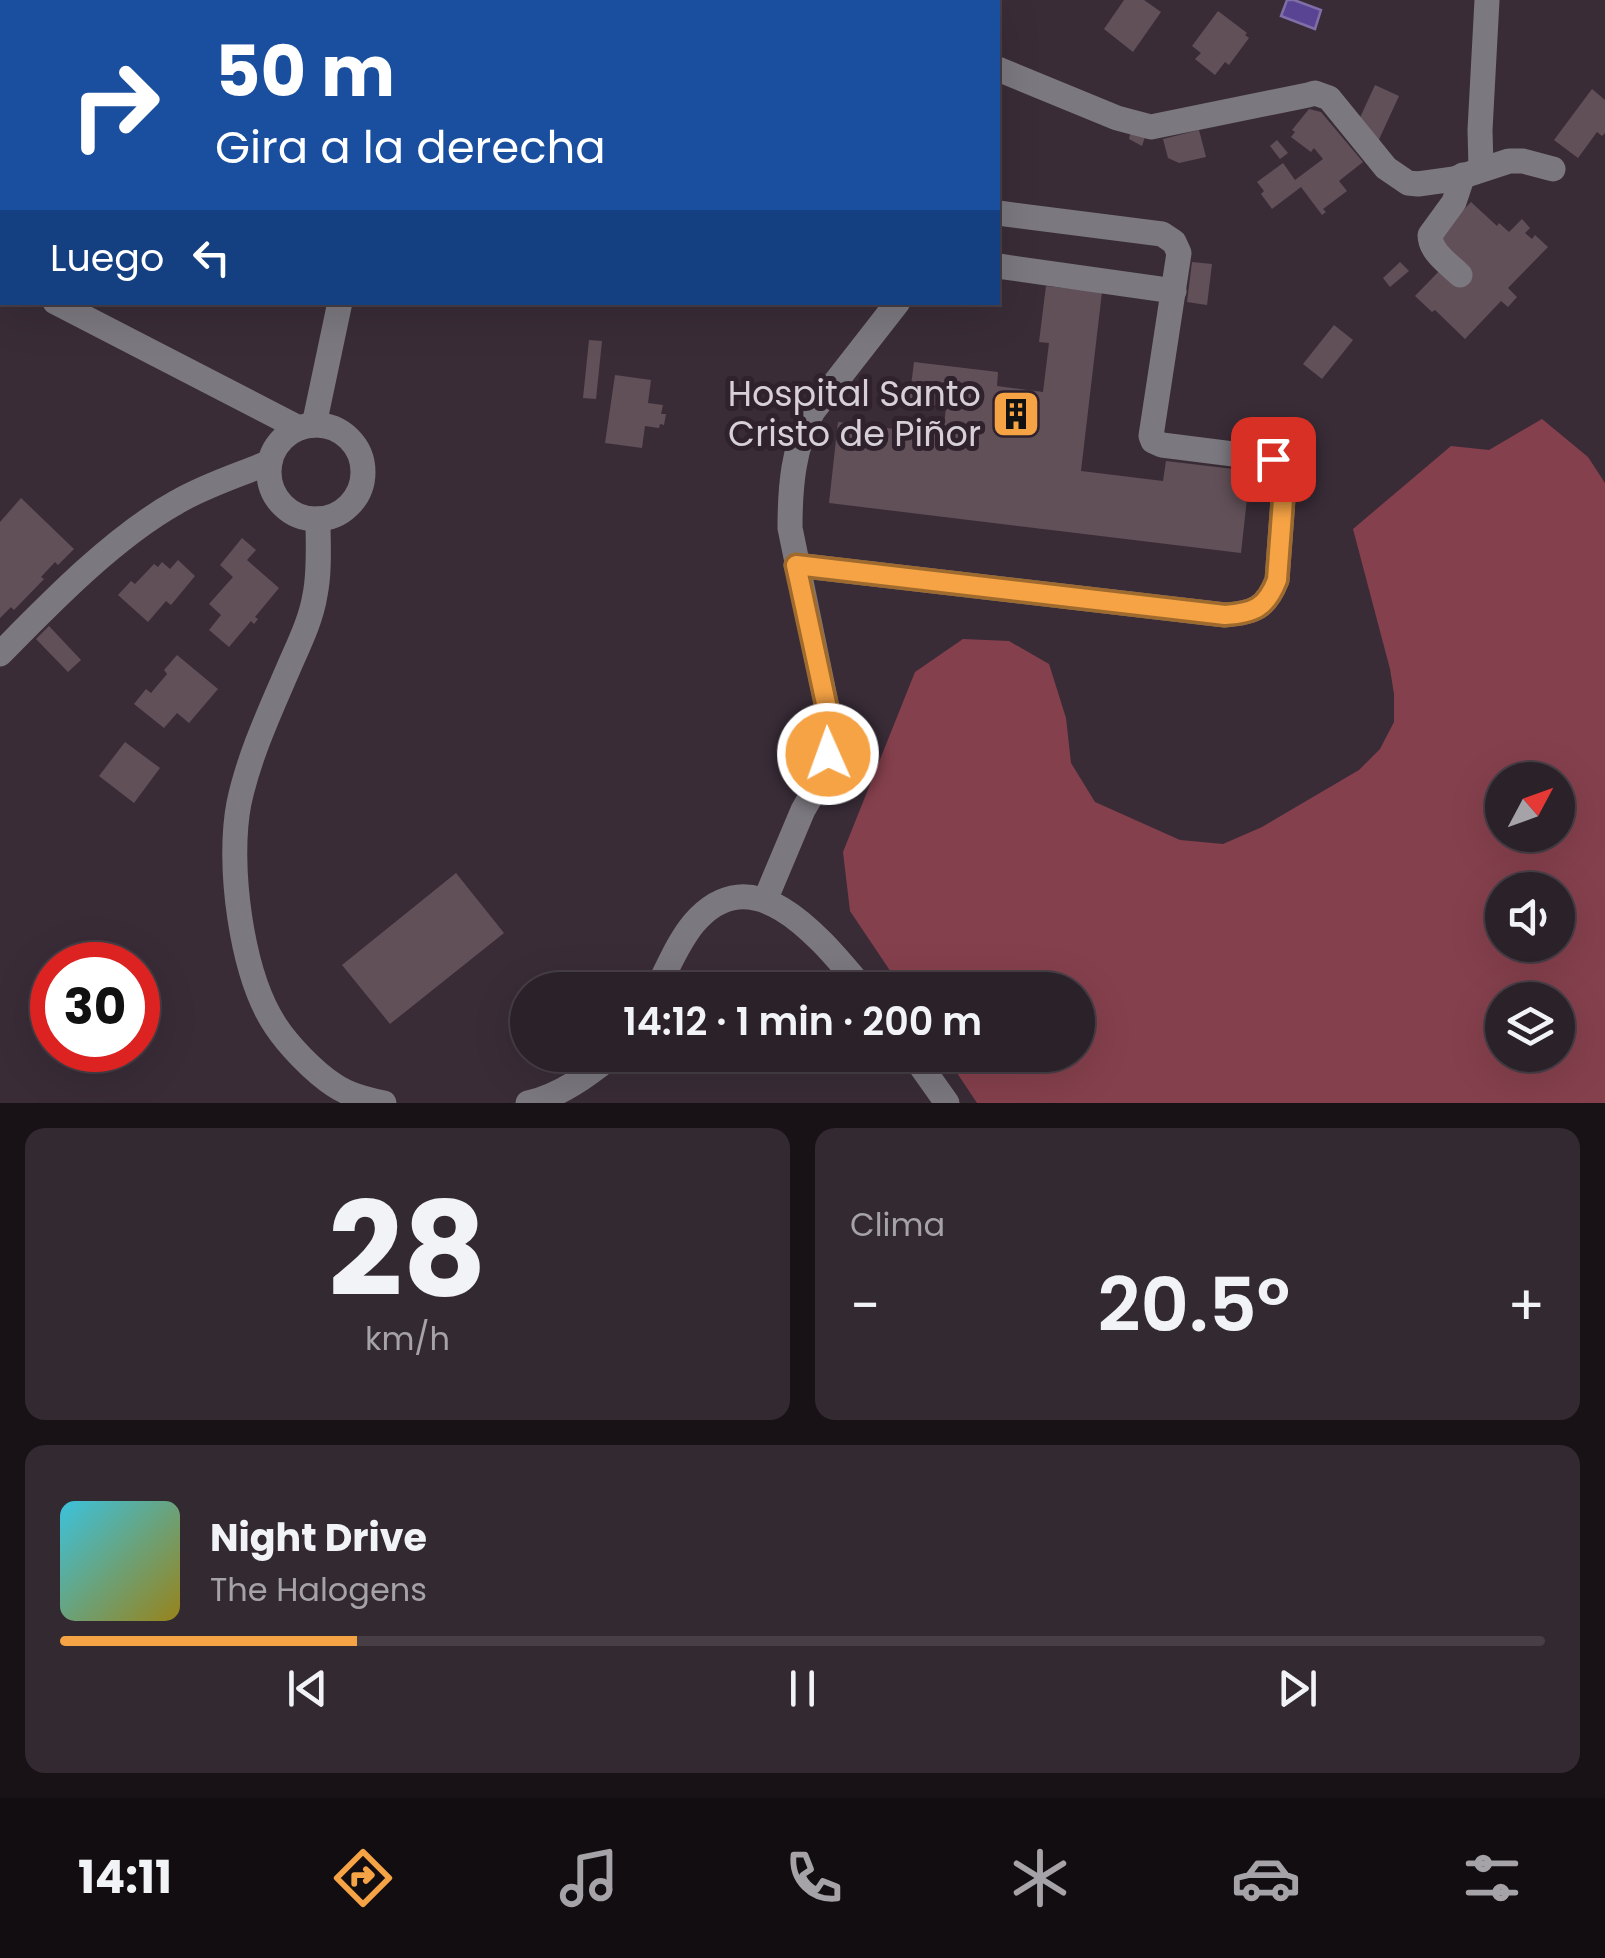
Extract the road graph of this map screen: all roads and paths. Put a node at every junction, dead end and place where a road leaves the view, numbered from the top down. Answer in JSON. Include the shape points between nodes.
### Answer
{"nodes":[{"id":1,"x":1487,"y":0,"type":"edge"},
{"id":2,"x":1000,"y":70,"type":"edge"},
{"id":3,"x":1553,"y":169,"type":"dead end"},
{"id":4,"x":1472,"y":171,"type":"junction"},
{"id":5,"x":1000,"y":213,"type":"edge"},
{"id":6,"x":1000,"y":266,"type":"edge"},
{"id":7,"x":1460,"y":275,"type":"dead end"},
{"id":8,"x":1174,"y":291,"type":"junction"},
{"id":9,"x":62,"y":305,"type":"edge"},
{"id":10,"x":339,"y":305,"type":"edge"},
{"id":11,"x":896,"y":305,"type":"edge"},
{"id":12,"x":306,"y":426,"type":"junction"},
{"id":13,"x":270,"y":462,"type":"junction"},
{"id":14,"x":318,"y":519,"type":"junction"},
{"id":15,"x":796,"y":565,"type":"junction"},
{"id":16,"x":0,"y":654,"type":"edge"},
{"id":17,"x":766,"y":898,"type":"junction"},
{"id":18,"x":665,"y":972,"type":"edge"},
{"id":19,"x":849,"y":972,"type":"edge"},
{"id":20,"x":593,"y":1072,"type":"edge"},
{"id":21,"x":924,"y":1072,"type":"edge"},
{"id":22,"x":384,"y":1103,"type":"edge"},
{"id":23,"x":528,"y":1103,"type":"edge"},
{"id":24,"x":947,"y":1103,"type":"edge"}],
"edges":[{"from":1,"to":4,"type":"street"},
{"from":2,"to":4,"type":"street","via":[[1151,127],[1323,95],[1398,178],[1418,184]]},
{"from":3,"to":4,"type":"street","via":[[1509,161]]},
{"from":4,"to":7,"type":"street","via":[[1430,235],[1434,249]]},
{"from":5,"to":8,"type":"street","via":[[1162,234],[1179,253]]},
{"from":6,"to":8,"type":"street"},
{"from":8,"to":15,"type":"street","via":[[1151,436],[1162,445],[1282,463],[1277,580],[1262,606],[1225,615]]},
{"from":9,"to":12,"type":"street"},
{"from":10,"to":12,"type":"street"},
{"from":11,"to":15,"type":"street","via":[[803,429],[790,502]]},
{"from":12,"to":13,"type":"street","via":[[285,436]]},
{"from":12,"to":14,"type":"street","via":[[345,434],[362,462],[363,478],[348,507]]},
{"from":13,"to":14,"type":"street","via":[[280,502]]},
{"from":13,"to":16,"type":"street","via":[[150,519]]},
{"from":14,"to":22,"type":"street","via":[[315,597],[239,804],[236,899],[274,1025],[335,1086]]},
{"from":15,"to":17,"type":"street","via":[[830,722],[828,754]]},
{"from":17,"to":18,"type":"street","via":[[737,896],[710,907],[684,936]]},
{"from":17,"to":19,"type":"street"},
{"from":20,"to":23,"type":"street"},
{"from":21,"to":24,"type":"street"}]}
